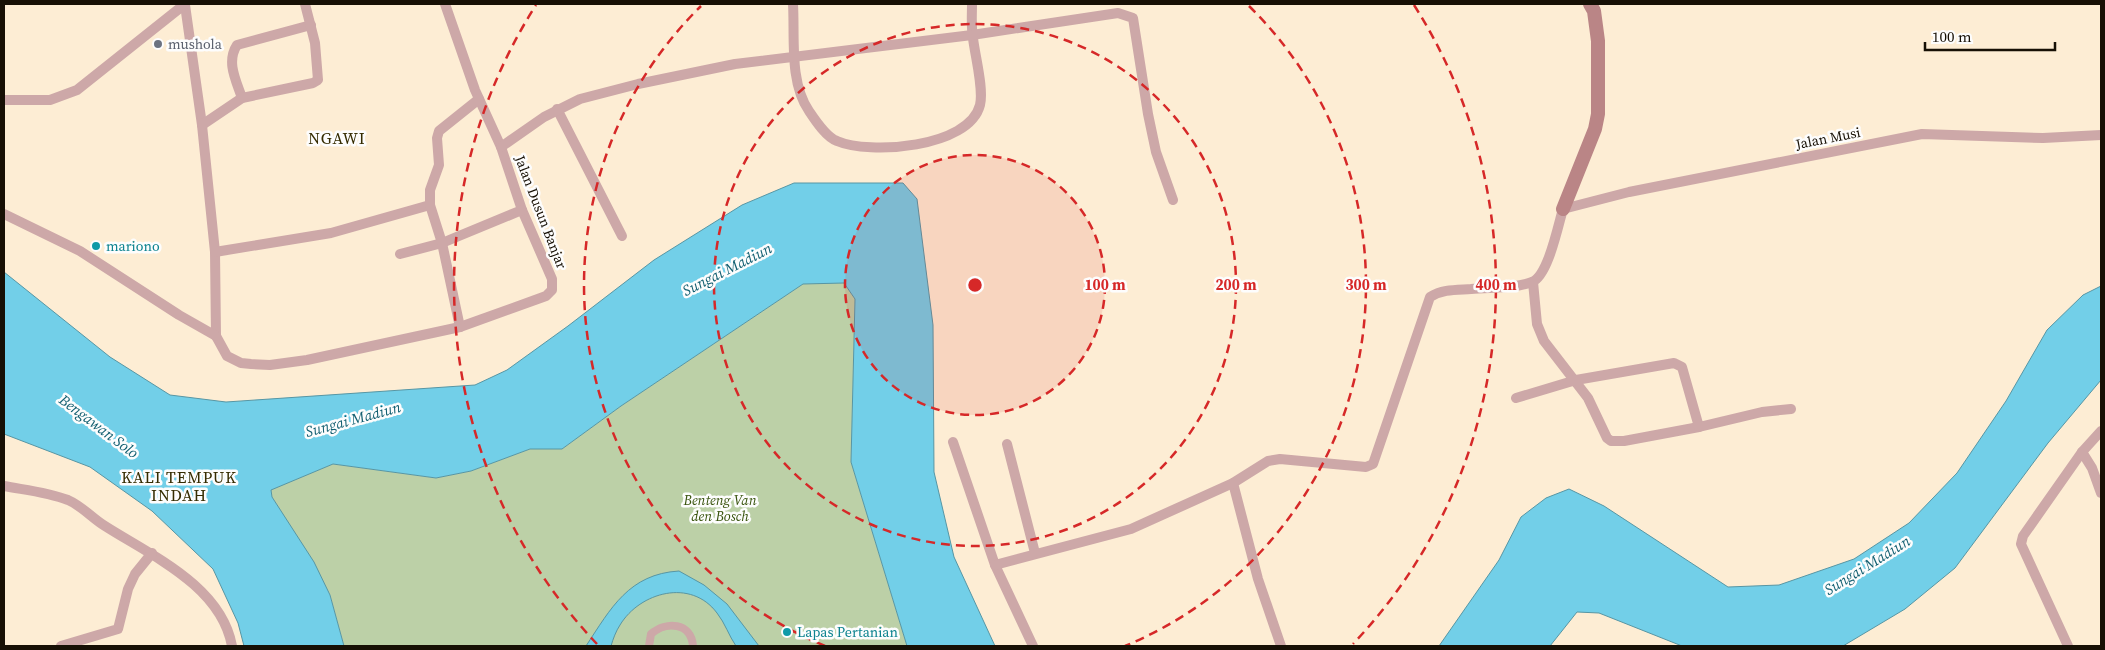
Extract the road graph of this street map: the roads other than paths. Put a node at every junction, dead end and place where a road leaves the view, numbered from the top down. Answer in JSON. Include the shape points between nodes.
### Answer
{"nodes":[{"id":1,"x":185,"y":4,"type":"edge"},
{"id":2,"x":305,"y":4,"type":"edge"},
{"id":3,"x":445,"y":4,"type":"edge"},
{"id":4,"x":794,"y":4,"type":"edge"},
{"id":5,"x":972,"y":4,"type":"edge"},
{"id":6,"x":1590,"y":4,"type":"edge"},
{"id":7,"x":310,"y":25,"type":"junction"},
{"id":8,"x":972,"y":35,"type":"junction"},
{"id":9,"x":795,"y":56,"type":"junction"},
{"id":10,"x":242,"y":98,"type":"junction"},
{"id":11,"x":479,"y":99,"type":"junction"},
{"id":12,"x":4,"y":100,"type":"edge"},
{"id":13,"x":557,"y":110,"type":"junction"},
{"id":14,"x":202,"y":125,"type":"junction"},
{"id":15,"x":2101,"y":135,"type":"edge"},
{"id":16,"x":501,"y":147,"type":"junction"},
{"id":17,"x":1173,"y":200,"type":"dead end"},
{"id":18,"x":430,"y":205,"type":"junction"},
{"id":19,"x":1563,"y":209,"type":"junction"},
{"id":20,"x":522,"y":210,"type":"junction"},
{"id":21,"x":4,"y":214,"type":"edge"},
{"id":22,"x":622,"y":236,"type":"dead end"},
{"id":23,"x":442,"y":243,"type":"junction"},
{"id":24,"x":215,"y":252,"type":"junction"},
{"id":25,"x":400,"y":254,"type":"dead end"},
{"id":26,"x":1533,"y":282,"type":"junction"},
{"id":27,"x":460,"y":327,"type":"junction"},
{"id":28,"x":216,"y":336,"type":"junction"},
{"id":29,"x":1576,"y":380,"type":"junction"},
{"id":30,"x":1516,"y":398,"type":"dead end"},
{"id":31,"x":1791,"y":409,"type":"dead end"},
{"id":32,"x":1699,"y":428,"type":"junction"},
{"id":33,"x":2101,"y":431,"type":"edge"},
{"id":34,"x":953,"y":442,"type":"dead end"},
{"id":35,"x":1007,"y":444,"type":"dead end"},
{"id":36,"x":2082,"y":452,"type":"junction"},
{"id":37,"x":1233,"y":483,"type":"junction"},
{"id":38,"x":4,"y":486,"type":"edge"},
{"id":39,"x":2101,"y":493,"type":"edge"},
{"id":40,"x":152,"y":553,"type":"junction"},
{"id":41,"x":1035,"y":553,"type":"junction"},
{"id":42,"x":995,"y":565,"type":"junction"},
{"id":43,"x":61,"y":646,"type":"edge"},
{"id":44,"x":232,"y":646,"type":"edge"},
{"id":45,"x":649,"y":646,"type":"edge"},
{"id":46,"x":693,"y":646,"type":"edge"},
{"id":47,"x":1033,"y":646,"type":"edge"},
{"id":48,"x":1281,"y":646,"type":"edge"},
{"id":49,"x":2068,"y":646,"type":"edge"}],
"edges":[{"from":1,"to":12,"type":"street","via":[[78,90],[50,100]]},
{"from":1,"to":14,"type":"street"},
{"from":2,"to":7,"type":"street"},
{"from":3,"to":11,"type":"street","name":"Jalan Dusun Banjar"},
{"from":4,"to":9,"type":"street"},
{"from":5,"to":8,"type":"street"},
{"from":6,"to":19,"type":"main road","via":[[1598,41],[1598,114]]},
{"from":7,"to":10,"type":"street","via":[[237,45],[232,53],[232,68]]},
{"from":7,"to":10,"type":"street","via":[[318,80]]},
{"from":8,"to":9,"type":"street"},
{"from":8,"to":9,"type":"street","via":[[980,105],[968,123],[950,136],[916,146],[851,146],[831,138],[800,96]]},
{"from":8,"to":17,"type":"street","via":[[1118,13],[1133,18],[1156,152]]},
{"from":9,"to":13,"type":"street","via":[[735,64],[638,84],[580,99]]},
{"from":10,"to":14,"type":"street"},
{"from":11,"to":16,"type":"street","name":"Jalan Dusun Banjar"},
{"from":11,"to":18,"type":"street","via":[[437,135],[439,161],[430,190]]},
{"from":13,"to":16,"type":"street"},
{"from":13,"to":22,"type":"street"},
{"from":14,"to":24,"type":"street"},
{"from":15,"to":19,"type":"street","name":"Jalan Musi","via":[[2025,138],[1922,134],[1630,192]]},
{"from":16,"to":20,"type":"street","name":"Jalan Dusun Banjar"},
{"from":18,"to":23,"type":"street"},
{"from":18,"to":24,"type":"street","via":[[331,233]]},
{"from":19,"to":26,"type":"street","via":[[1546,264],[1539,278]]},
{"from":20,"to":23,"type":"street"},
{"from":20,"to":27,"type":"street","name":"Jalan Dusun Banjar","via":[[552,279],[552,290],[546,296]]},
{"from":21,"to":28,"type":"street","name":"Jalan Dusun Banjar","via":[[80,251]]},
{"from":23,"to":25,"type":"street"},
{"from":23,"to":27,"type":"street"},
{"from":24,"to":28,"type":"street"},
{"from":26,"to":29,"type":"street","via":[[1537,324],[1544,341]]},
{"from":26,"to":37,"type":"street","via":[[1446,290],[1430,297],[1373,464],[1366,467],[1280,459],[1252,469]]},
{"from":27,"to":28,"type":"street","name":"Jalan Dusun Banjar","via":[[270,365],[231,359]]},
{"from":29,"to":30,"type":"street"},
{"from":29,"to":32,"type":"street","via":[[1611,441]]},
{"from":29,"to":32,"type":"street","via":[[1678,364]]},
{"from":31,"to":32,"type":"street","via":[[1762,412]]},
{"from":33,"to":36,"type":"street"},
{"from":34,"to":42,"type":"street"},
{"from":35,"to":41,"type":"street"},
{"from":36,"to":39,"type":"street"},
{"from":36,"to":49,"type":"street","via":[[2023,536],[2021,544]]},
{"from":37,"to":41,"type":"street","via":[[1130,528]]},
{"from":37,"to":48,"type":"street","via":[[1258,579]]},
{"from":38,"to":40,"type":"street","via":[[70,501]]},
{"from":40,"to":43,"type":"street","via":[[128,589],[118,629]]},
{"from":40,"to":44,"type":"street","via":[[198,590],[219,612],[230,630]]},
{"from":41,"to":42,"type":"street"},
{"from":42,"to":47,"type":"street"},
{"from":45,"to":46,"type":"street","via":[[651,634],[663,626],[672,625],[682,627]]}]}
